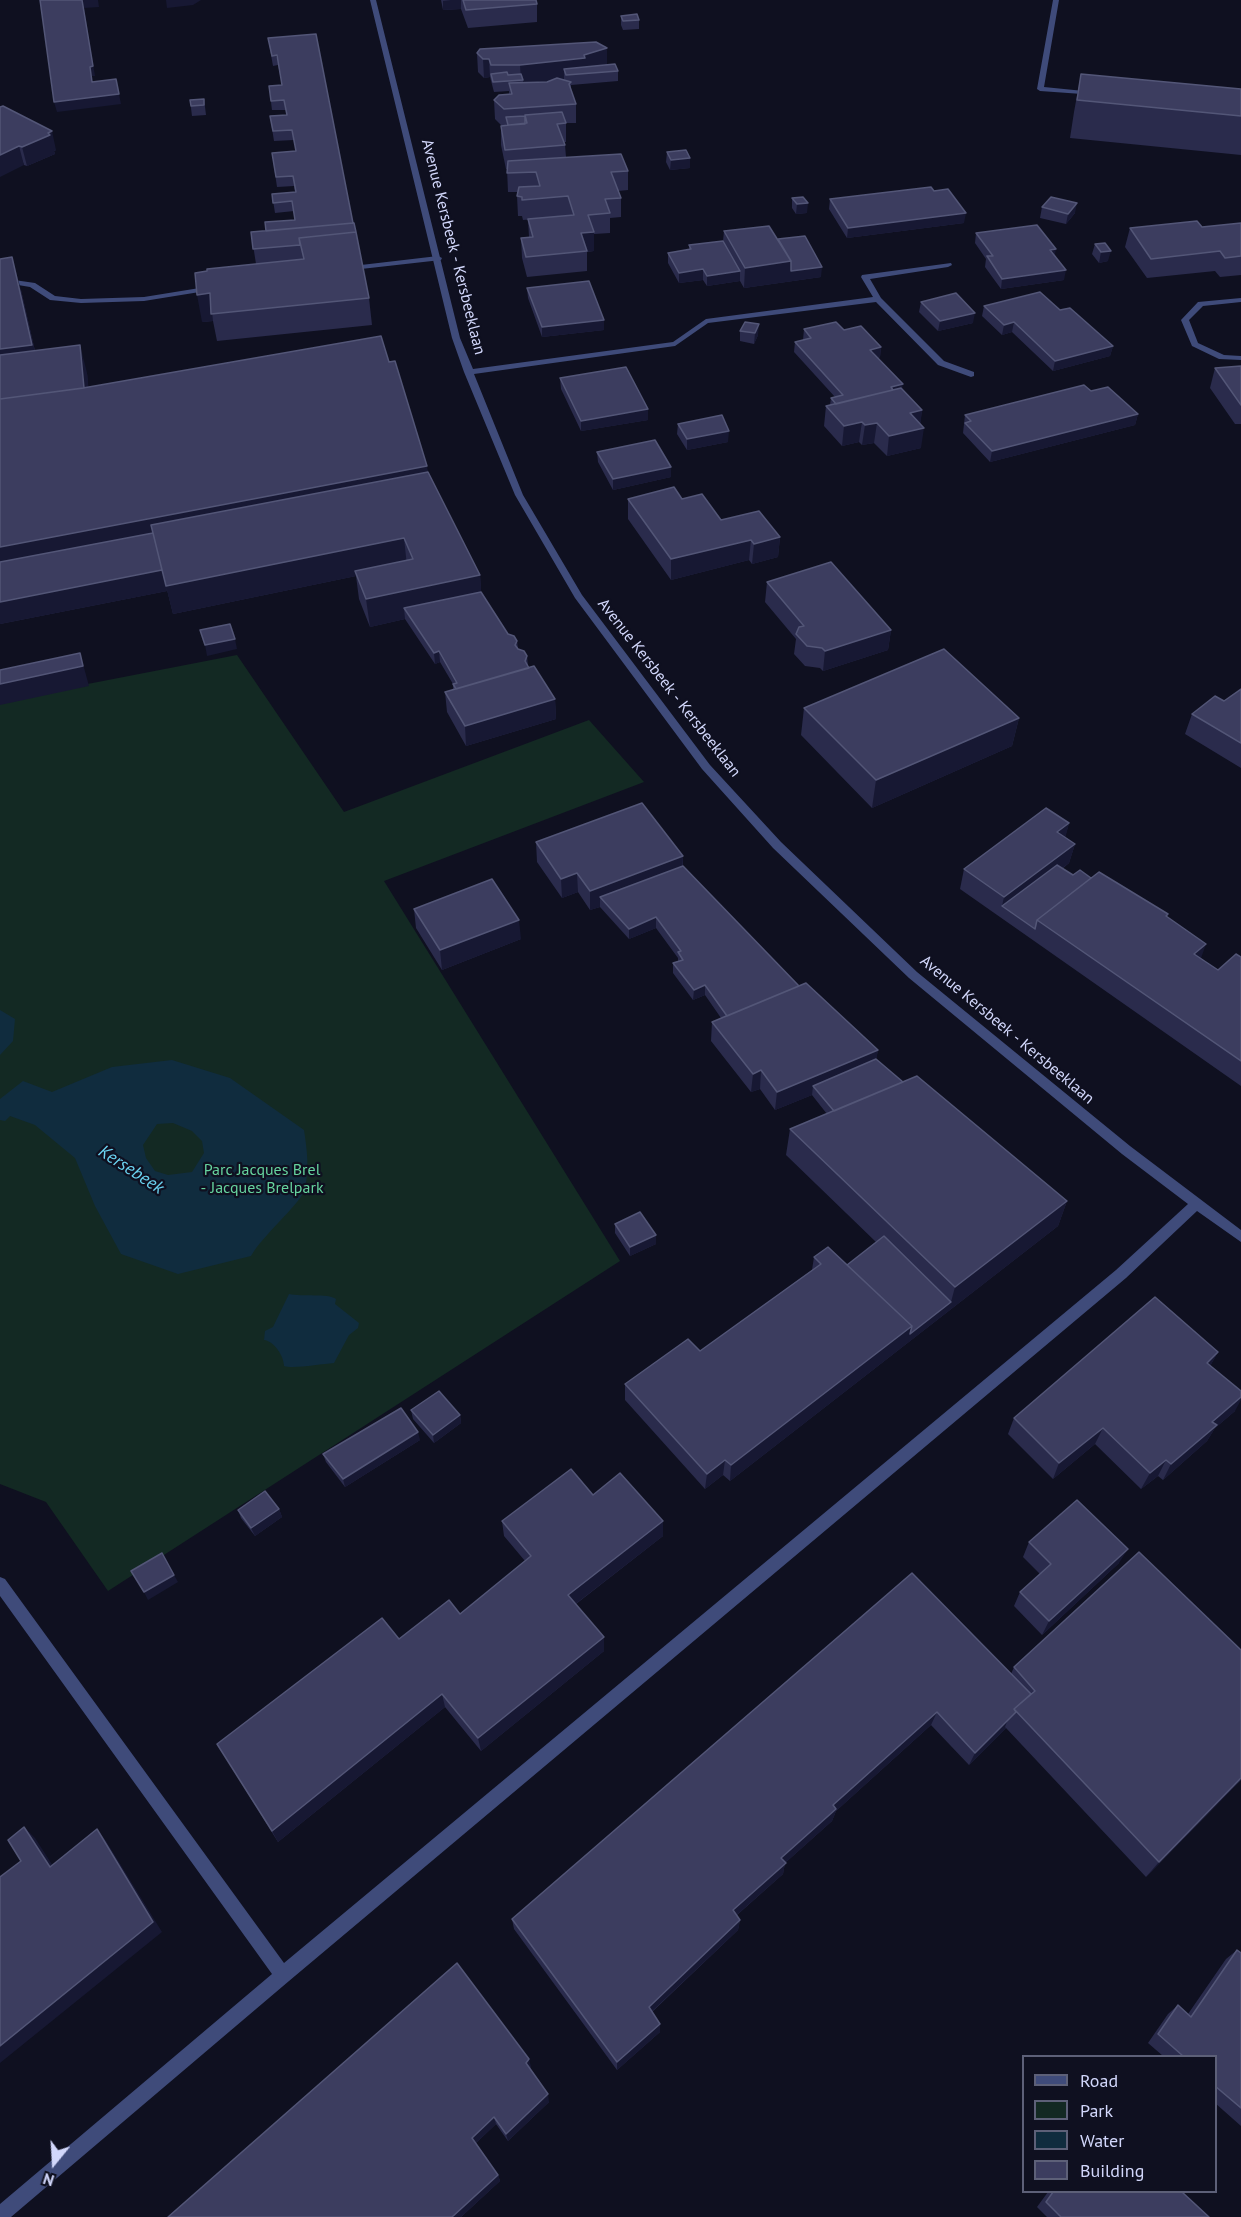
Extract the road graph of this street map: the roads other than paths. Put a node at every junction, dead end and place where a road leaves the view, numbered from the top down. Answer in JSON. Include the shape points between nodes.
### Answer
{"nodes":[{"id":1,"x":373,"y":0,"type":"edge"},
{"id":2,"x":1056,"y":0,"type":"edge"},
{"id":3,"x":1099,"y":95,"type":"edge"},
{"id":4,"x":438,"y":258,"type":"junction"},
{"id":5,"x":948,"y":265,"type":"dead end"},
{"id":6,"x":361,"y":267,"type":"edge"},
{"id":7,"x":0,"y":280,"type":"edge"},
{"id":8,"x":225,"y":286,"type":"edge"},
{"id":9,"x":878,"y":299,"type":"junction"},
{"id":10,"x":1241,"y":300,"type":"edge"},
{"id":11,"x":1241,"y":358,"type":"edge"},
{"id":12,"x":468,"y":372,"type":"junction"},
{"id":13,"x":972,"y":374,"type":"dead end"},
{"id":14,"x":1196,"y":1204,"type":"junction"},
{"id":15,"x":1241,"y":1237,"type":"edge"},
{"id":16,"x":0,"y":1584,"type":"edge"},
{"id":17,"x":283,"y":1975,"type":"junction"},
{"id":18,"x":0,"y":2215,"type":"edge"}],
"edges":[{"from":1,"to":4,"type":"street","name":"Avenue Kersbeek - Kersbeeklaan"},
{"from":2,"to":3,"type":"street","via":[[1040,89]]},
{"from":4,"to":6,"type":"street"},
{"from":4,"to":12,"type":"street","name":"Avenue Kersbeek - Kersbeeklaan"},
{"from":5,"to":9,"type":"street","via":[[865,276]]},
{"from":7,"to":8,"type":"street","via":[[32,285],[53,298],[81,301],[144,299]]},
{"from":9,"to":12,"type":"street","via":[[706,321],[675,344]]},
{"from":9,"to":13,"type":"street","via":[[941,363]]},
{"from":10,"to":11,"type":"street","via":[[1202,304],[1185,320],[1195,344],[1222,357]]},
{"from":12,"to":14,"type":"street","name":"Avenue Kersbeek - Kersbeeklaan","via":[[519,495],[578,596],[706,767],[777,845],[913,975]]},
{"from":14,"to":15,"type":"street","name":"Avenue Kersbeek - Kersbeeklaan"},
{"from":14,"to":17,"type":"street","via":[[1121,1274]]},
{"from":16,"to":17,"type":"street"},
{"from":17,"to":18,"type":"street"}]}
